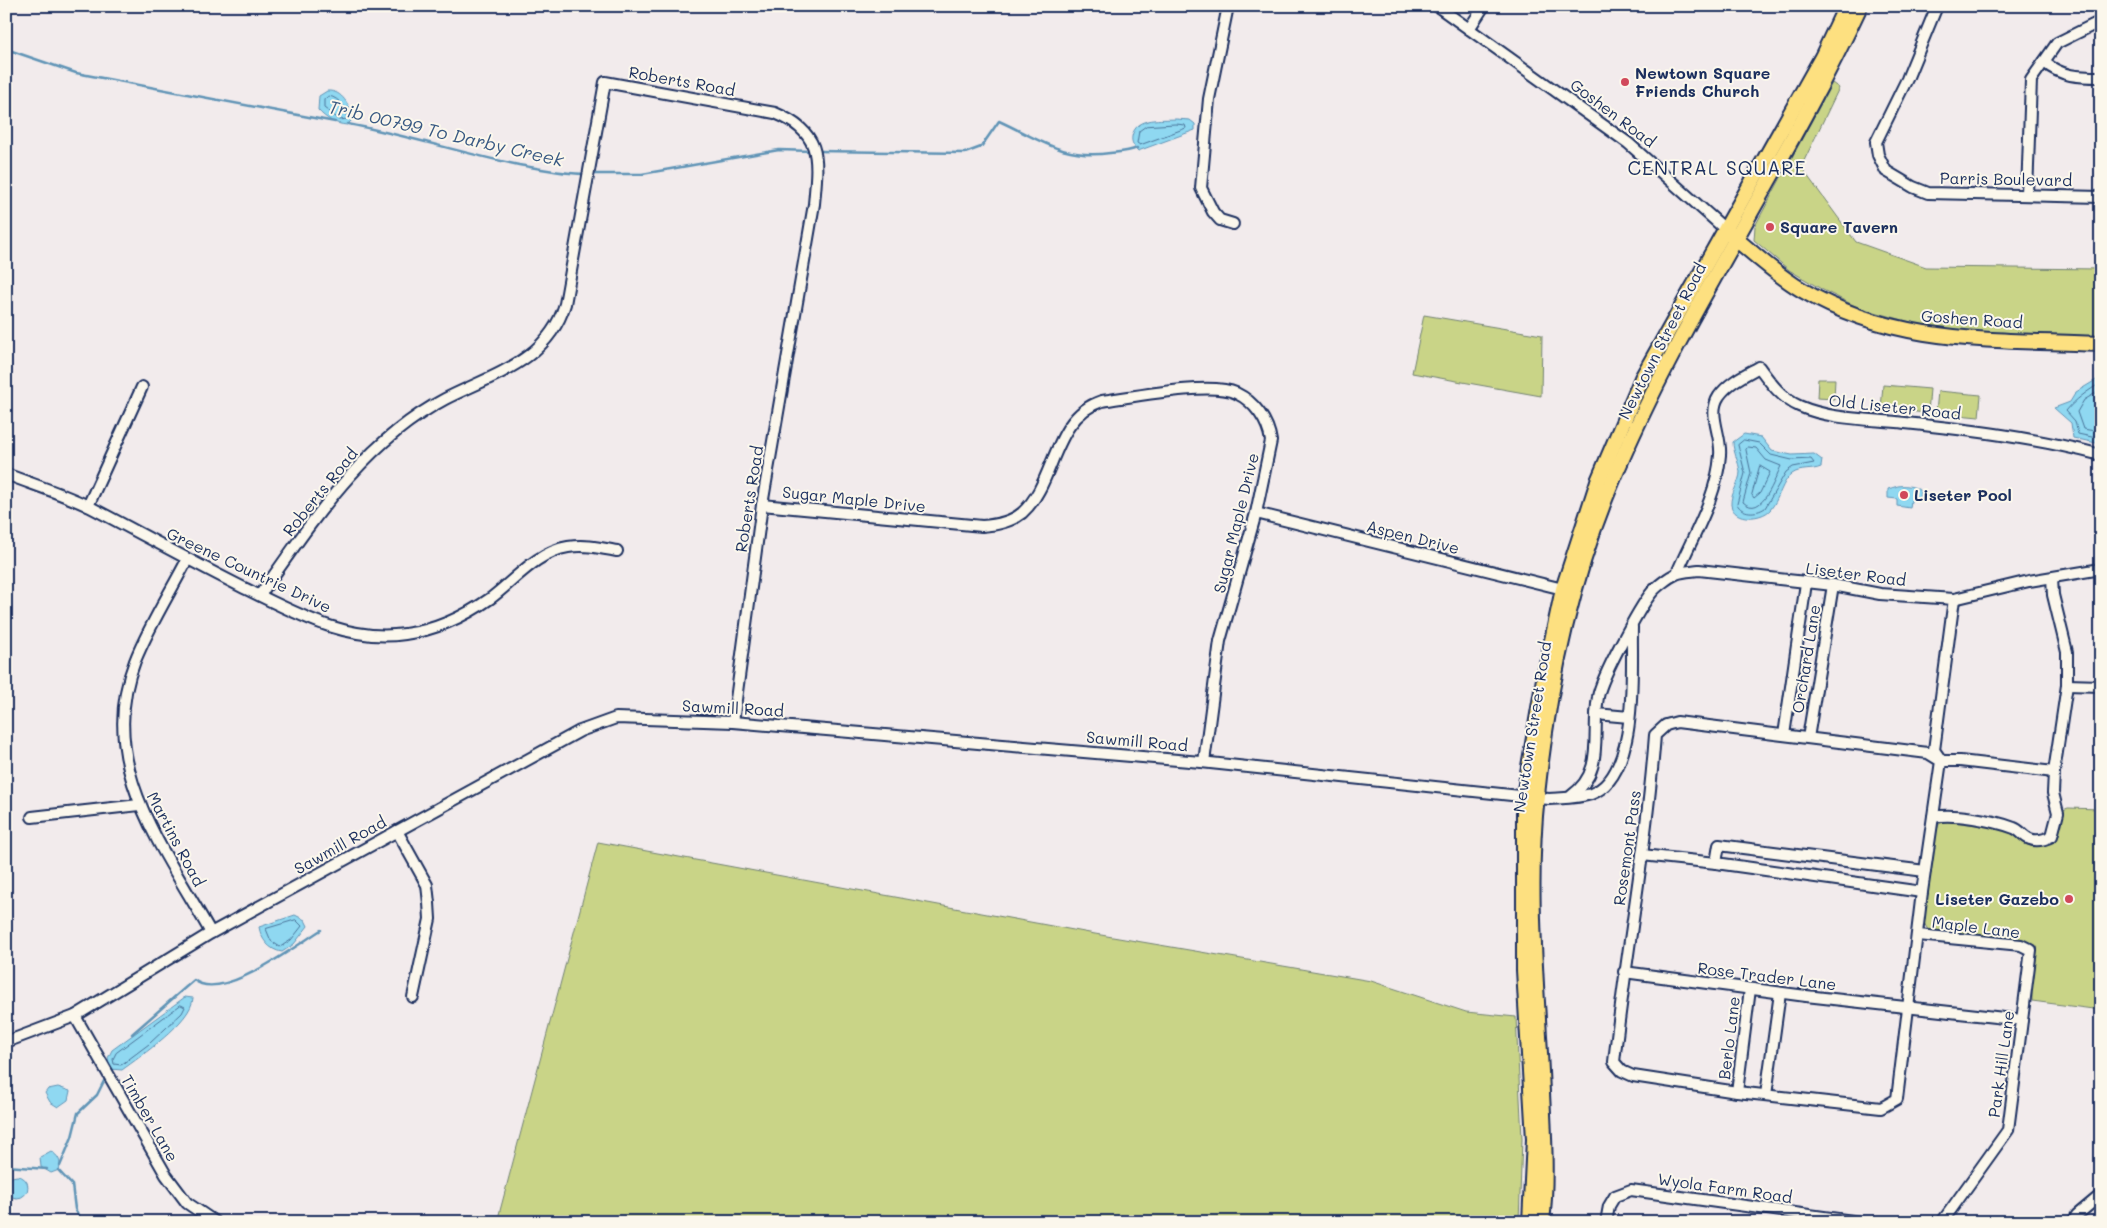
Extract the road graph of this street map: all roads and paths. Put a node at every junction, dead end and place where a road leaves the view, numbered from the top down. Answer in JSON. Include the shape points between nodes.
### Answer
{"nodes":[{"id":1,"x":1228,"y":6,"type":"edge"},
{"id":2,"x":1437,"y":6,"type":"edge"},
{"id":3,"x":1484,"y":6,"type":"edge"},
{"id":4,"x":1846,"y":6,"type":"edge"},
{"id":5,"x":1860,"y":6,"type":"edge"},
{"id":6,"x":1937,"y":6,"type":"edge"},
{"id":7,"x":2101,"y":21,"type":"edge"},
{"id":8,"x":1469,"y":29,"type":"junction"},
{"id":9,"x":2044,"y":62,"type":"junction"},
{"id":10,"x":2101,"y":77,"type":"edge"},
{"id":11,"x":2027,"y":194,"type":"junction"},
{"id":12,"x":2101,"y":197,"type":"edge"},
{"id":13,"x":1233,"y":224,"type":"dead end"},
{"id":14,"x":1730,"y":234,"type":"junction"},
{"id":15,"x":2101,"y":344,"type":"edge"},
{"id":16,"x":142,"y":387,"type":"dead end"},
{"id":17,"x":1627,"y":412,"type":"junction"},
{"id":18,"x":1642,"y":416,"type":"junction"},
{"id":19,"x":2101,"y":455,"type":"edge"},
{"id":20,"x":6,"y":474,"type":"edge"},
{"id":21,"x":762,"y":505,"type":"junction"},
{"id":22,"x":88,"y":506,"type":"junction"},
{"id":23,"x":1256,"y":513,"type":"junction"},
{"id":24,"x":617,"y":551,"type":"dead end"},
{"id":25,"x":187,"y":560,"type":"junction"},
{"id":26,"x":2101,"y":569,"type":"edge"},
{"id":27,"x":1677,"y":573,"type":"junction"},
{"id":28,"x":2052,"y":579,"type":"junction"},
{"id":29,"x":1806,"y":583,"type":"junction"},
{"id":30,"x":1833,"y":585,"type":"junction"},
{"id":31,"x":1563,"y":589,"type":"junction"},
{"id":32,"x":260,"y":595,"type":"junction"},
{"id":33,"x":1954,"y":599,"type":"junction"},
{"id":34,"x":1632,"y":627,"type":"junction"},
{"id":35,"x":2068,"y":685,"type":"junction"},
{"id":36,"x":2098,"y":687,"type":"edge"},
{"id":37,"x":1596,"y":714,"type":"junction"},
{"id":38,"x":1628,"y":717,"type":"junction"},
{"id":39,"x":733,"y":722,"type":"junction"},
{"id":40,"x":1784,"y":735,"type":"junction"},
{"id":41,"x":1808,"y":738,"type":"junction"},
{"id":42,"x":1942,"y":761,"type":"junction"},
{"id":43,"x":1204,"y":762,"type":"junction"},
{"id":44,"x":2054,"y":772,"type":"junction"},
{"id":45,"x":1530,"y":797,"type":"junction"},
{"id":46,"x":1571,"y":797,"type":"junction"},
{"id":47,"x":139,"y":805,"type":"junction"},
{"id":48,"x":32,"y":817,"type":"dead end"},
{"id":49,"x":1933,"y":817,"type":"junction"},
{"id":50,"x":397,"y":831,"type":"junction"},
{"id":51,"x":1786,"y":854,"type":"junction"},
{"id":52,"x":1642,"y":855,"type":"junction"},
{"id":53,"x":1716,"y":863,"type":"junction"},
{"id":54,"x":1925,"y":871,"type":"junction"},
{"id":55,"x":1786,"y":872,"type":"junction"},
{"id":56,"x":1922,"y":892,"type":"junction"},
{"id":57,"x":211,"y":933,"type":"junction"},
{"id":58,"x":1918,"y":935,"type":"junction"},
{"id":59,"x":2031,"y":950,"type":"joint"},
{"id":60,"x":1624,"y":972,"type":"junction"},
{"id":61,"x":1750,"y":989,"type":"junction"},
{"id":62,"x":1780,"y":992,"type":"junction"},
{"id":63,"x":412,"y":997,"type":"dead end"},
{"id":64,"x":1908,"y":1006,"type":"junction"},
{"id":65,"x":75,"y":1016,"type":"junction"},
{"id":66,"x":2022,"y":1020,"type":"junction"},
{"id":67,"x":6,"y":1042,"type":"edge"},
{"id":68,"x":1737,"y":1092,"type":"junction"},
{"id":69,"x":1766,"y":1095,"type":"junction"},
{"id":70,"x":2101,"y":1195,"type":"edge"},
{"id":71,"x":215,"y":1222,"type":"edge"},
{"id":72,"x":1530,"y":1222,"type":"edge"},
{"id":73,"x":1542,"y":1222,"type":"edge"},
{"id":74,"x":1606,"y":1222,"type":"edge"},
{"id":75,"x":1860,"y":1222,"type":"edge"},
{"id":76,"x":1942,"y":1222,"type":"edge"},
{"id":77,"x":2073,"y":1222,"type":"edge"}],
"edges":[{"from":1,"to":13,"type":"street","via":[[1209,98],[1202,188],[1213,212],[1220,220]]},
{"from":2,"to":8,"type":"street","name":"Goshen Road"},
{"from":3,"to":8,"type":"street"},
{"from":4,"to":14,"type":"main road","name":"Newtown Street Road"},
{"from":5,"to":14,"type":"main road","name":"Newtown Street Road","via":[[1810,108]]},
{"from":6,"to":11,"type":"street","name":"Parris Boulevard","via":[[1907,79],[1876,142],[1880,162],[1886,171],[1928,193]]},
{"from":7,"to":9,"type":"street","via":[[2057,43]]},
{"from":8,"to":14,"type":"street","name":"Goshen Road","via":[[1628,143]]},
{"from":9,"to":10,"type":"street","via":[[2067,76]]},
{"from":9,"to":11,"type":"street","via":[[2031,80]]},
{"from":11,"to":12,"type":"street","name":"Parris Boulevard"},
{"from":14,"to":15,"type":"main road","name":"Goshen Road","via":[[1802,290],[1846,312],[1892,327],[1925,335],[1965,339]]},
{"from":14,"to":17,"type":"main road","name":"Newtown Street Road","via":[[1642,378]]},
{"from":14,"to":18,"type":"main road","name":"Newtown Street Road"},
{"from":16,"to":22,"type":"street"},
{"from":17,"to":18,"type":"main road"},
{"from":17,"to":31,"type":"main road","name":"Newtown Street Road","via":[[1598,481]]},
{"from":18,"to":45,"type":"main road","name":"Newtown Street Road","via":[[1611,483],[1576,585]]},
{"from":19,"to":27,"type":"street","name":"Old Liseter Road","via":[[1973,431],[1821,414],[1797,406],[1777,391],[1759,366],[1733,382],[1719,397],[1713,412],[1720,454],[1712,497]]},
{"from":20,"to":22,"type":"street","name":"Greene Countrie Drive"},
{"from":21,"to":23,"type":"street","name":"Sugar Maple Drive","via":[[996,525],[1022,513],[1032,501],[1073,420],[1090,404],[1212,388],[1235,392],[1244,398],[1258,411],[1269,430],[1270,451]]},
{"from":21,"to":32,"type":"street","name":"Roberts Road","via":[[814,204],[818,160],[807,134],[792,120],[776,112],[605,82],[565,304],[554,329],[541,346],[522,362],[431,408],[360,463]]},
{"from":21,"to":39,"type":"street","name":"Roberts Road"},
{"from":22,"to":25,"type":"street","name":"Greene Countrie Drive"},
{"from":23,"to":31,"type":"street","name":"Aspen Drive"},
{"from":23,"to":43,"type":"street","name":"Sugar Maple Drive","via":[[1220,641]]},
{"from":24,"to":32,"type":"street","name":"Greene Countrie Drive","via":[[583,545],[554,550],[480,606],[457,619],[403,635],[378,636],[344,630],[310,619]]},
{"from":25,"to":32,"type":"street","name":"Greene Countrie Drive"},
{"from":25,"to":47,"type":"street","name":"Martins Road","via":[[135,662],[125,697],[124,746]]},
{"from":26,"to":28,"type":"street","name":"Liseter Road"},
{"from":27,"to":29,"type":"street","name":"Liseter Road","via":[[1699,570]]},
{"from":27,"to":34,"type":"street","via":[[1653,591],[1636,614]]},
{"from":28,"to":33,"type":"street","name":"Liseter Road"},
{"from":28,"to":35,"type":"street","via":[[2067,652]]},
{"from":29,"to":30,"type":"street","name":"Liseter Road"},
{"from":29,"to":40,"type":"street","name":"Orchard Lane"},
{"from":30,"to":33,"type":"street","name":"Liseter Road","via":[[1880,594]]},
{"from":30,"to":41,"type":"street","name":"Orchard Lane"},
{"from":31,"to":45,"type":"main road","name":"Newtown Street Road","via":[[1545,673]]},
{"from":33,"to":42,"type":"street","via":[[1934,750]]},
{"from":34,"to":37,"type":"street","via":[[1598,695]]},
{"from":34,"to":38,"type":"street"},
{"from":35,"to":36,"type":"street"},
{"from":35,"to":44,"type":"street"},
{"from":37,"to":38,"type":"street"},
{"from":37,"to":46,"type":"street","via":[[1595,763],[1580,790]]},
{"from":38,"to":46,"type":"street","via":[[1622,757],[1614,774],[1592,794]]},
{"from":39,"to":43,"type":"street","name":"Sawmill Road"},
{"from":39,"to":50,"type":"street","name":"Sawmill Road","via":[[604,720]]},
{"from":40,"to":41,"type":"street","name":"Rosemont Pass"},
{"from":40,"to":52,"type":"street","name":"Rosemont Pass","via":[[1677,722],[1666,725],[1656,735]]},
{"from":41,"to":42,"type":"street","name":"Rosemont Pass","via":[[1928,753]]},
{"from":42,"to":44,"type":"street","name":"Rosemont Pass"},
{"from":42,"to":49,"type":"street"},
{"from":43,"to":45,"type":"street","name":"Sawmill Road"},
{"from":44,"to":49,"type":"street","via":[[2053,793],[2058,813],[2052,836],[2044,840],[2030,840],[2016,828],[1990,822],[1942,815]]},
{"from":45,"to":46,"type":"street"},
{"from":45,"to":72,"type":"main road","name":"Newtown Street Road","via":[[1524,970],[1534,1139]]},
{"from":45,"to":73,"type":"main road","name":"Newtown Street Road","via":[[1545,1152]]},
{"from":47,"to":48,"type":"street"},
{"from":47,"to":57,"type":"street","name":"Martins Road"},
{"from":49,"to":54,"type":"street"},
{"from":50,"to":57,"type":"street","name":"Sawmill Road"},
{"from":50,"to":63,"type":"street","via":[[427,885],[429,903],[430,920]]},
{"from":51,"to":53,"type":"street","via":[[1719,845]]},
{"from":51,"to":54,"type":"street"},
{"from":51,"to":55,"type":"street"},
{"from":52,"to":53,"type":"street"},
{"from":52,"to":60,"type":"street","name":"Rosemont Pass"},
{"from":53,"to":55,"type":"street"},
{"from":54,"to":56,"type":"street"},
{"from":55,"to":56,"type":"street"},
{"from":56,"to":58,"type":"street"},
{"from":57,"to":65,"type":"street","name":"Sawmill Road"},
{"from":58,"to":59,"type":"street","name":"Maple Lane","via":[[2021,945]]},
{"from":58,"to":64,"type":"street"},
{"from":59,"to":66,"type":"street","name":"Park Hill Lane"},
{"from":60,"to":61,"type":"street","name":"Rose Trader Lane"},
{"from":60,"to":68,"type":"street","name":"Rosemont Pass","via":[[1614,1062],[1622,1071],[1633,1076]]},
{"from":61,"to":62,"type":"street","name":"Rose Trader Lane"},
{"from":61,"to":68,"type":"street","name":"Berlo Lane"},
{"from":62,"to":64,"type":"street","name":"Rose Trader Lane"},
{"from":62,"to":69,"type":"street"},
{"from":64,"to":66,"type":"street","name":"Rose Trader Lane"},
{"from":64,"to":69,"type":"street","name":"Rosemont Pass","via":[[1897,1099],[1881,1108]]},
{"from":65,"to":67,"type":"street","name":"Sawmill Road"},
{"from":65,"to":71,"type":"street","name":"Timber Lane","via":[[166,1175],[187,1203]]},
{"from":66,"to":76,"type":"street","name":"Park Hill Lane","via":[[2008,1130]]},
{"from":68,"to":69,"type":"street","name":"Rosemont Pass"},
{"from":70,"to":77,"type":"street"},
{"from":74,"to":75,"type":"street","name":"Wyola Farm Road","via":[[1615,1196],[1631,1190]]}]}
